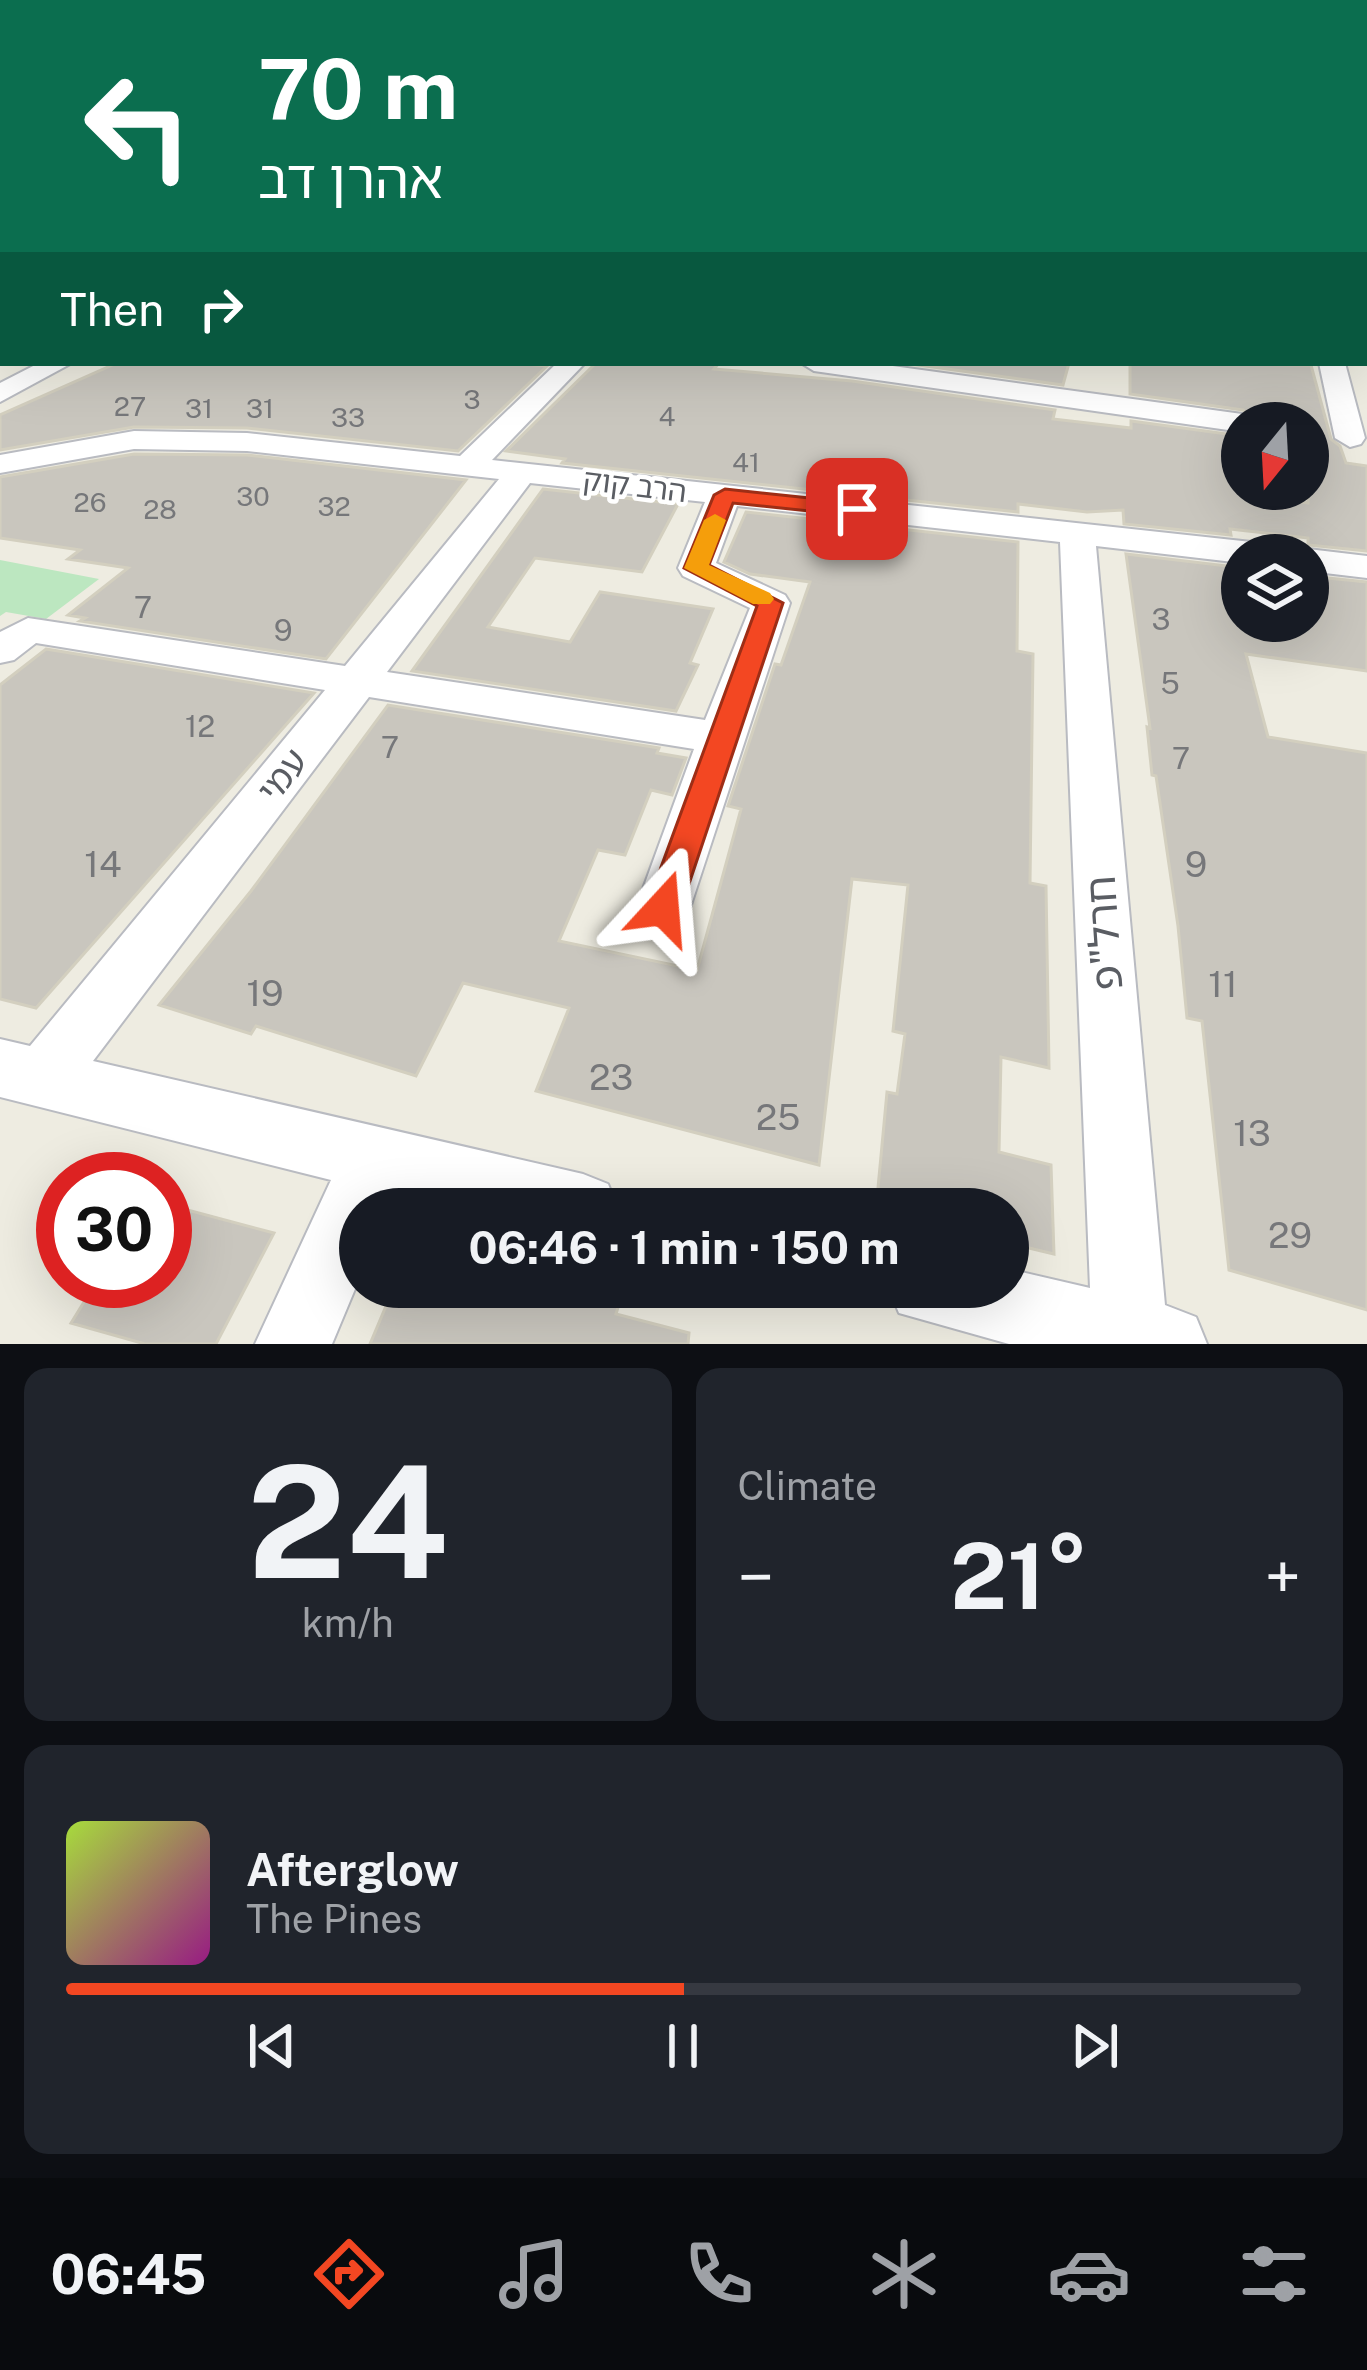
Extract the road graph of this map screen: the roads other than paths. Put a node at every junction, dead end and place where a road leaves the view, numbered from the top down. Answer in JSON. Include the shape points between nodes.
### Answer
{"nodes":[{"id":1,"x":53,"y":366,"type":"edge"},
{"id":2,"x":569,"y":366,"type":"edge"},
{"id":3,"x":845,"y":366,"type":"edge"},
{"id":4,"x":1333,"y":366,"type":"edge"},
{"id":5,"x":0,"y":394,"type":"edge"},
{"id":6,"x":1221,"y":419,"type":"edge"},
{"id":7,"x":1329,"y":435,"type":"edge"},
{"id":8,"x":1359,"y":440,"type":"edge"},
{"id":9,"x":0,"y":464,"type":"edge"},
{"id":10,"x":469,"y":465,"type":"junction"},
{"id":11,"x":523,"y":471,"type":"junction"},
{"id":12,"x":725,"y":495,"type":"junction"},
{"id":13,"x":1077,"y":532,"type":"junction"},
{"id":14,"x":1221,"y":549,"type":"edge"},
{"id":15,"x":1329,"y":562,"type":"edge"},
{"id":16,"x":1367,"y":567,"type":"edge"},
{"id":17,"x":0,"y":651,"type":"edge"},
{"id":18,"x":358,"y":679,"type":"junction"},
{"id":19,"x":721,"y":738,"type":"junction"},
{"id":20,"x":663,"y":908,"type":"dead end"},
{"id":21,"x":21,"y":1074,"type":"edge"},
{"id":22,"x":375,"y":1162,"type":"junction"},
{"id":23,"x":490,"y":1188,"type":"edge"},
{"id":24,"x":1015,"y":1308,"type":"edge"},
{"id":25,"x":1149,"y":1339,"type":"edge"},
{"id":26,"x":293,"y":1344,"type":"edge"}],
"edges":[{"from":1,"to":5,"type":"street"},
{"from":2,"to":10,"type":"street"},
{"from":3,"to":6,"type":"street","via":[[1101,393]]},
{"from":4,"to":8,"type":"street"},
{"from":7,"to":8,"type":"street"},
{"from":9,"to":10,"type":"street","name":"הרב קוק","via":[[134,440],[248,442]]},
{"from":10,"to":11,"type":"street","name":"הרב קוק"},
{"from":11,"to":12,"type":"street","name":"הרב קוק"},
{"from":11,"to":18,"type":"street","name":"עמי"},
{"from":12,"to":13,"type":"street","name":"הרב קוק"},
{"from":12,"to":19,"type":"street","via":[[696,568],[771,603]]},
{"from":13,"to":14,"type":"street","name":"הרב קוק"},
{"from":13,"to":25,"type":"street","name":"חרל\"פ"},
{"from":15,"to":16,"type":"street"},
{"from":17,"to":18,"type":"street","via":[[28,629]]},
{"from":18,"to":19,"type":"street"},
{"from":18,"to":21,"type":"street","name":"עמי"},
{"from":19,"to":20,"type":"street"},
{"from":21,"to":22,"type":"street"},
{"from":22,"to":23,"type":"street"},
{"from":22,"to":26,"type":"street"},
{"from":24,"to":25,"type":"street"}]}
